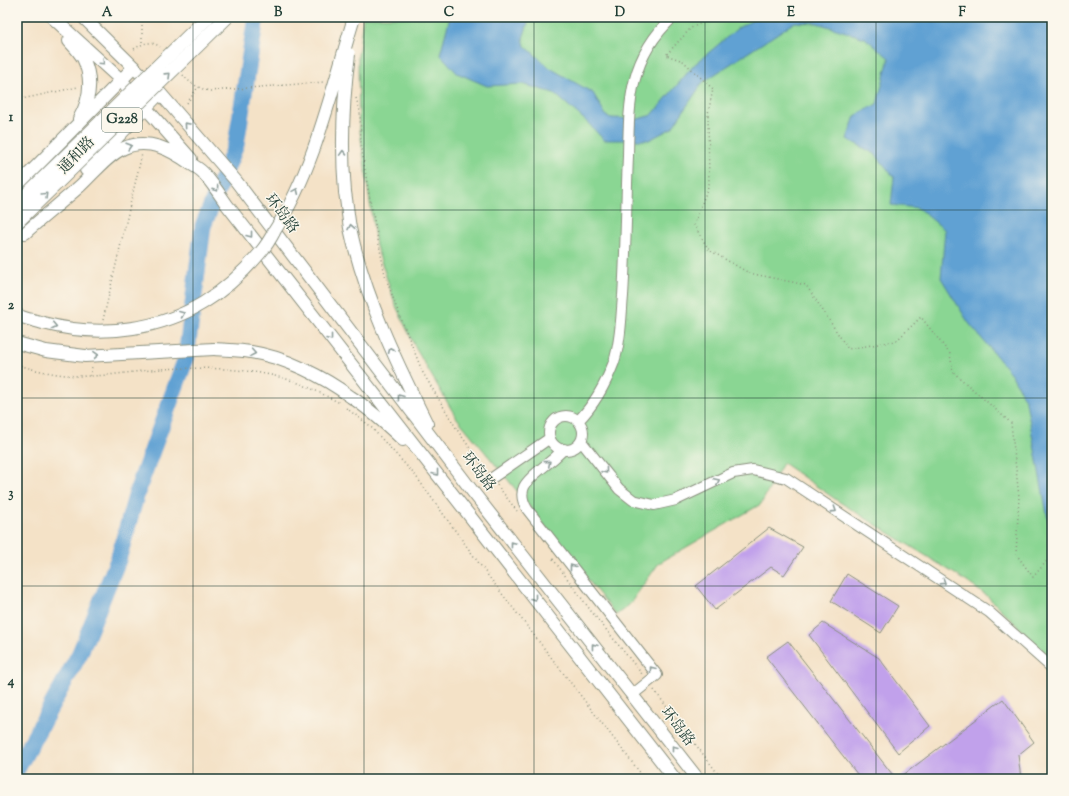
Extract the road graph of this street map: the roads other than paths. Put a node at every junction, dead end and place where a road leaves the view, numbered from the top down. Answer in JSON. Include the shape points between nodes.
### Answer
{"nodes":[{"id":1,"x":52,"y":17,"type":"edge"},
{"id":2,"x":83,"y":17,"type":"edge"},
{"id":3,"x":208,"y":17,"type":"edge"},
{"id":4,"x":227,"y":17,"type":"edge"},
{"id":5,"x":673,"y":17,"type":"edge"},
{"id":6,"x":353,"y":19,"type":"edge"},
{"id":7,"x":134,"y":67,"type":"junction"},
{"id":8,"x":121,"y":80,"type":"junction"},
{"id":9,"x":160,"y":93,"type":"junction"},
{"id":10,"x":146,"y":107,"type":"junction"},
{"id":11,"x":67,"y":136,"type":"junction"},
{"id":12,"x":205,"y":174,"type":"junction"},
{"id":13,"x":17,"y":186,"type":"edge"},
{"id":14,"x":17,"y":204,"type":"edge"},
{"id":15,"x":17,"y":222,"type":"edge"},
{"id":16,"x":21,"y":237,"type":"edge"},
{"id":17,"x":17,"y":315,"type":"edge"},
{"id":18,"x":17,"y":343,"type":"edge"},
{"id":19,"x":578,"y":421,"type":"junction"},
{"id":20,"x":550,"y":438,"type":"junction"},
{"id":21,"x":580,"y":440,"type":"junction"},
{"id":22,"x":439,"y":448,"type":"junction"},
{"id":23,"x":564,"y":450,"type":"junction"},
{"id":24,"x":426,"y":460,"type":"junction"},
{"id":25,"x":492,"y":478,"type":"road end"},
{"id":26,"x":1052,"y":668,"type":"edge"},
{"id":27,"x":632,"y":695,"type":"junction"},
{"id":28,"x":675,"y":779,"type":"edge"},
{"id":29,"x":698,"y":779,"type":"edge"}],
"edges":[{"from":1,"to":8,"type":"main road","one_way":true},
{"from":1,"to":11,"type":"main road","via":[[82,57],[89,83],[86,107]]},
{"from":2,"to":7,"type":"main road"},
{"from":3,"to":14,"type":"highway","number":"G228","bridge":true},
{"from":15,"to":4,"type":"highway","number":"G228","one_way":true,"bridge":true},
{"from":5,"to":19,"type":"street","via":[[653,40],[639,64],[632,88],[619,342],[605,382],[591,406]]},
{"from":17,"to":6,"type":"main road","one_way":true,"bridge":true,"via":[[73,329],[114,331],[148,325],[193,310],[225,288],[261,252],[285,216],[317,140]]},
{"from":22,"to":6,"type":"main road","one_way":true,"bridge":true,"via":[[396,361],[370,298],[350,228],[345,192],[342,127]]},
{"from":7,"to":8,"type":"main road","name":"通和路"},
{"from":7,"to":9,"type":"main road"},
{"from":8,"to":10,"type":"main road"},
{"from":8,"to":11,"type":"main road","name":"通和路"},
{"from":9,"to":10,"type":"main road","name":"通和路"},
{"from":22,"to":9,"type":"main road","name":"环岛路","one_way":true,"via":[[236,181]]},
{"from":10,"to":12,"type":"main road"},
{"from":10,"to":16,"type":"main road","name":"通和路"},
{"from":11,"to":13,"type":"main road","name":"通和路"},
{"from":16,"to":12,"type":"main road","one_way":true,"via":[[124,147],[133,144],[161,146]]},
{"from":12,"to":24,"type":"main road","one_way":true,"via":[[226,205]]},
{"from":18,"to":24,"type":"main road","one_way":true,"bridge":true,"via":[[46,351],[85,356],[200,350],[251,352],[274,357],[326,381],[352,397]]},
{"from":19,"to":20,"type":"street","via":[[569,416],[559,417],[549,428]]},
{"from":19,"to":21,"type":"street","via":[[582,431]]},
{"from":20,"to":23,"type":"street","via":[[555,446]]},
{"from":20,"to":25,"type":"street"},
{"from":21,"to":23,"type":"street","via":[[574,448]]},
{"from":21,"to":26,"type":"street","one_way":true,"via":[[619,489],[634,500],[654,505],[676,500],[733,474],[753,470],[786,478],[989,612]]},
{"from":27,"to":22,"type":"main road","name":"环岛路","one_way":true},
{"from":27,"to":23,"type":"street","one_way":true,"via":[[656,675],[525,505],[522,492],[527,482]]},
{"from":24,"to":28,"type":"main road","one_way":true},
{"from":29,"to":27,"type":"main road","name":"环岛路","one_way":true}]}
